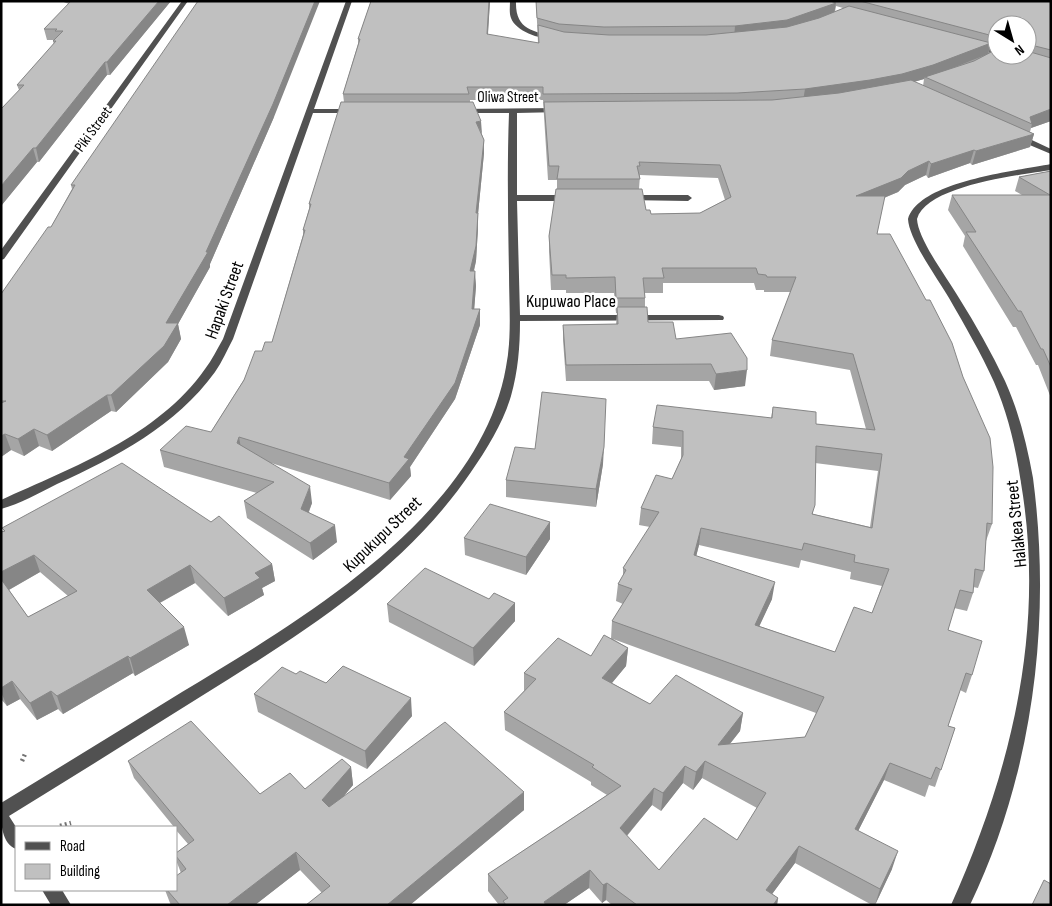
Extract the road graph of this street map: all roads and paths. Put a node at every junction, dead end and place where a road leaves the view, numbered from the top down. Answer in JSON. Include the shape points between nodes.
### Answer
{"nodes":[{"id":1,"x":185,"y":1,"type":"edge"},
{"id":2,"x":349,"y":1,"type":"edge"},
{"id":3,"x":513,"y":1,"type":"edge"},
{"id":4,"x":564,"y":40,"type":"edge"},
{"id":5,"x":969,"y":45,"type":"edge"},
{"id":6,"x":987,"y":51,"type":"edge"},
{"id":7,"x":513,"y":110,"type":"junction"},
{"id":8,"x":571,"y":110,"type":"edge"},
{"id":9,"x":310,"y":111,"type":"junction"},
{"id":10,"x":364,"y":111,"type":"edge"},
{"id":11,"x":453,"y":111,"type":"edge"},
{"id":12,"x":1005,"y":131,"type":"edge"},
{"id":13,"x":1051,"y":152,"type":"edge"},
{"id":14,"x":1051,"y":167,"type":"edge"},
{"id":15,"x":513,"y":198,"type":"junction"},
{"id":16,"x":583,"y":198,"type":"edge"},
{"id":17,"x":621,"y":198,"type":"edge"},
{"id":18,"x":688,"y":198,"type":"dead end"},
{"id":19,"x":1,"y":257,"type":"edge"},
{"id":20,"x":514,"y":318,"type":"junction"},
{"id":21,"x":719,"y":318,"type":"dead end"},
{"id":22,"x":1,"y":505,"type":"edge"},
{"id":23,"x":26,"y":754,"type":"dead end"},
{"id":24,"x":22,"y":761,"type":"dead end"},
{"id":25,"x":1,"y":812,"type":"edge"},
{"id":26,"x":1,"y":820,"type":"edge"},
{"id":27,"x":71,"y":823,"type":"dead end"},
{"id":28,"x":60,"y":826,"type":"dead end"},
{"id":29,"x":15,"y":840,"type":"edge"},
{"id":30,"x":52,"y":891,"type":"edge"},
{"id":31,"x":62,"y":905,"type":"edge"},
{"id":32,"x":960,"y":905,"type":"edge"}],
"edges":[{"from":1,"to":19,"type":"street","name":"Piki Street"},
{"from":2,"to":9,"type":"street","name":"Hapaki Street"},
{"from":3,"to":4,"type":"street","via":[[513,14],[518,24],[540,35]]},
{"from":5,"to":6,"type":"street"},
{"from":7,"to":8,"type":"street","name":"Oliwa Street"},
{"from":7,"to":11,"type":"street","name":"Oliwa Street"},
{"from":7,"to":15,"type":"street","name":"Kupukupu Street"},
{"from":9,"to":10,"type":"street"},
{"from":9,"to":22,"type":"street","name":"Hapaki Street","via":[[228,339],[203,380],[168,415],[142,434]]},
{"from":12,"to":13,"type":"street"},
{"from":14,"to":32,"type":"street","name":"Halakea Street","via":[[950,188],[922,202],[913,215],[918,238],[984,348],[1009,404],[1029,466],[1037,508],[1040,620],[1024,726],[990,835]]},
{"from":15,"to":16,"type":"street"},
{"from":15,"to":20,"type":"street","name":"Kupukupu Street"},
{"from":17,"to":18,"type":"street"},
{"from":20,"to":21,"type":"street","name":"Kupuwao Place"},
{"from":20,"to":25,"type":"street","name":"Kupukupu Street","via":[[512,369],[496,420],[477,454],[446,496],[392,555],[278,641]]},
{"from":23,"to":24,"type":"path"},
{"from":26,"to":29,"type":"street"},
{"from":27,"to":28,"type":"path"},
{"from":30,"to":31,"type":"street"}]}
